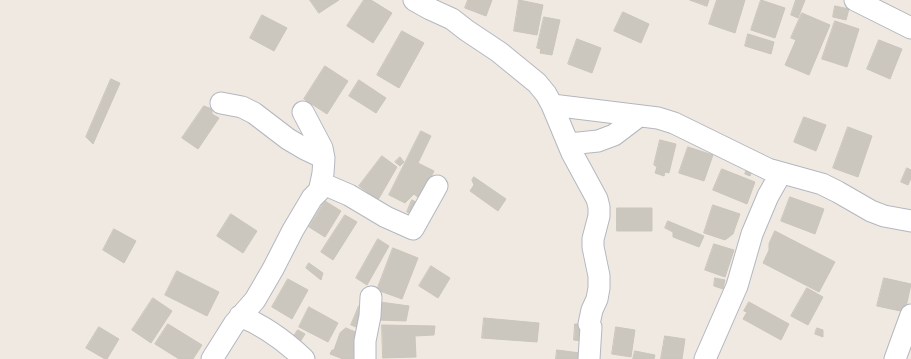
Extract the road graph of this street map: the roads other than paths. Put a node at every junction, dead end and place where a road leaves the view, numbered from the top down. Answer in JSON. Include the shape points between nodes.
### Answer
{"nodes":[{"id":1,"x":414,"y":0,"type":"edge"},
{"id":2,"x":855,"y":0,"type":"edge"},
{"id":3,"x":911,"y":28,"type":"edge"},
{"id":4,"x":221,"y":103,"type":"dead end"},
{"id":5,"x":552,"y":105,"type":"junction"},
{"id":6,"x":303,"y":112,"type":"dead end"},
{"id":7,"x":639,"y":116,"type":"junction"},
{"id":8,"x":569,"y":144,"type":"junction"},
{"id":9,"x":324,"y":158,"type":"junction"},
{"id":10,"x":781,"y":173,"type":"junction"},
{"id":11,"x":321,"y":183,"type":"junction"},
{"id":12,"x":437,"y":186,"type":"dead end"},
{"id":13,"x":911,"y":221,"type":"edge"},
{"id":14,"x":371,"y":297,"type":"dead end"},
{"id":15,"x":911,"y":315,"type":"edge"},
{"id":16,"x":240,"y":316,"type":"junction"},
{"id":17,"x":212,"y":359,"type":"edge"},
{"id":18,"x":304,"y":359,"type":"edge"},
{"id":19,"x":365,"y":359,"type":"edge"},
{"id":20,"x":589,"y":359,"type":"edge"},
{"id":21,"x":705,"y":359,"type":"edge"},
{"id":22,"x":895,"y":359,"type":"edge"}],
"edges":[{"from":1,"to":5,"type":"street","via":[[452,19],[499,52],[537,83]]},
{"from":2,"to":3,"type":"street"},
{"from":4,"to":9,"type":"street","via":[[242,107],[254,113],[288,139]]},
{"from":5,"to":7,"type":"street"},
{"from":5,"to":8,"type":"street"},
{"from":6,"to":9,"type":"street","via":[[322,148]]},
{"from":7,"to":8,"type":"street","via":[[614,135],[598,141]]},
{"from":7,"to":10,"type":"street","via":[[674,123]]},
{"from":8,"to":20,"type":"street","via":[[599,207],[593,243],[599,288],[589,324]]},
{"from":9,"to":11,"type":"street"},
{"from":10,"to":13,"type":"street","via":[[822,184],[877,214]]},
{"from":10,"to":21,"type":"street","via":[[752,234],[737,286]]},
{"from":11,"to":12,"type":"street","via":[[412,229]]},
{"from":11,"to":16,"type":"street","via":[[255,300]]},
{"from":14,"to":19,"type":"street"},
{"from":15,"to":22,"type":"street"},
{"from":16,"to":17,"type":"street"},
{"from":16,"to":18,"type":"street","via":[[281,338]]}]}
